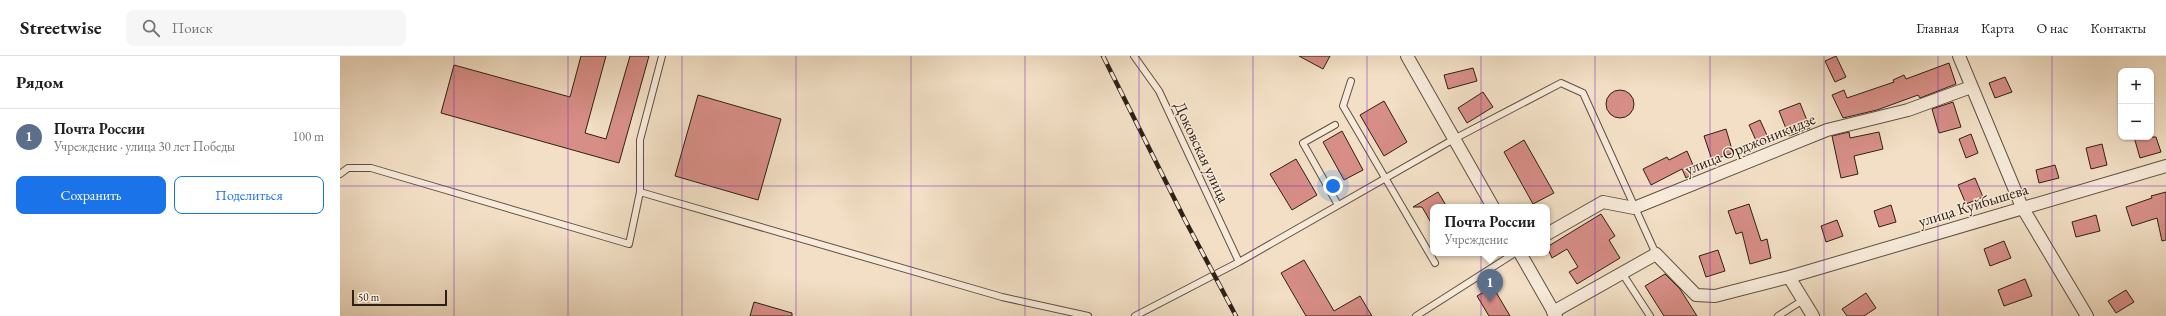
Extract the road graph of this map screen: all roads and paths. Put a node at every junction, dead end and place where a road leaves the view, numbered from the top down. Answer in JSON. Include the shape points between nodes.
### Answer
{"nodes":[{"id":1,"x":662,"y":56,"type":"edge"},
{"id":2,"x":1134,"y":56,"type":"edge"},
{"id":3,"x":1407,"y":56,"type":"edge"},
{"id":4,"x":1959,"y":56,"type":"edge"},
{"id":5,"x":1351,"y":81,"type":"dead end"},
{"id":6,"x":1971,"y":87,"type":"junction"},
{"id":7,"x":1335,"y":125,"type":"dead end"},
{"id":8,"x":1454,"y":139,"type":"junction"},
{"id":9,"x":2166,"y":166,"type":"edge"},
{"id":10,"x":340,"y":174,"type":"edge"},
{"id":11,"x":1386,"y":178,"type":"junction"},
{"id":12,"x":640,"y":192,"type":"junction"},
{"id":13,"x":1491,"y":204,"type":"edge"},
{"id":14,"x":1338,"y":205,"type":"junction"},
{"id":15,"x":2022,"y":207,"type":"junction"},
{"id":16,"x":1634,"y":208,"type":"junction"},
{"id":17,"x":1550,"y":232,"type":"edge"},
{"id":18,"x":1430,"y":254,"type":"edge"},
{"id":19,"x":1656,"y":254,"type":"junction"},
{"id":20,"x":1431,"y":256,"type":"edge"},
{"id":21,"x":1510,"y":256,"type":"edge"},
{"id":22,"x":1522,"y":256,"type":"edge"},
{"id":23,"x":1239,"y":262,"type":"junction"},
{"id":24,"x":1435,"y":263,"type":"dead end"},
{"id":25,"x":1622,"y":273,"type":"junction"},
{"id":26,"x":1789,"y":277,"type":"junction"},
{"id":27,"x":1803,"y":300,"type":"junction"},
{"id":28,"x":1552,"y":315,"type":"edge"},
{"id":29,"x":1088,"y":316,"type":"edge"},
{"id":30,"x":1135,"y":316,"type":"edge"},
{"id":31,"x":1416,"y":316,"type":"edge"},
{"id":32,"x":1650,"y":316,"type":"edge"},
{"id":33,"x":1778,"y":316,"type":"edge"},
{"id":34,"x":1813,"y":316,"type":"edge"},
{"id":35,"x":2087,"y":316,"type":"edge"}],
"edges":[{"from":1,"to":12,"type":"lane","via":[[640,140]]},
{"from":2,"to":23,"type":"lane","name":"Доковская улица","via":[[1159,91]]},
{"from":3,"to":8,"type":"street"},
{"from":4,"to":6,"type":"street"},
{"from":5,"to":11,"type":"lane","via":[[1343,106]]},
{"from":6,"to":15,"type":"street"},
{"from":6,"to":16,"type":"street","name":"улица Орджоникидзе","via":[[1908,110],[1827,130]]},
{"from":7,"to":14,"type":"lane","via":[[1302,143]]},
{"from":8,"to":11,"type":"lane"},
{"from":8,"to":13,"type":"street"},
{"from":8,"to":16,"type":"lane","via":[[1561,83],[1573,87],[1583,93]]},
{"from":9,"to":15,"type":"street","name":"улица Куйбышева"},
{"from":10,"to":12,"type":"lane","via":[[348,168],[371,168],[629,244]]},
{"from":11,"to":14,"type":"lane"},
{"from":11,"to":18,"type":"lane"},
{"from":12,"to":29,"type":"lane","via":[[1002,297]]},
{"from":14,"to":23,"type":"lane"},
{"from":15,"to":26,"type":"street","name":"улица Куйбышева"},
{"from":15,"to":35,"type":"street"},
{"from":16,"to":17,"type":"street","via":[[1603,202]]},
{"from":16,"to":19,"type":"lane"},
{"from":19,"to":25,"type":"street"},
{"from":19,"to":26,"type":"street","name":"улица Куйбышева","via":[[1696,295],[1715,296]]},
{"from":20,"to":24,"type":"lane"},
{"from":21,"to":31,"type":"lane"},
{"from":22,"to":28,"type":"street"},
{"from":23,"to":30,"type":"lane"},
{"from":25,"to":28,"type":"street"},
{"from":25,"to":32,"type":"lane"},
{"from":26,"to":27,"type":"street"},
{"from":27,"to":33,"type":"lane"},
{"from":27,"to":34,"type":"street"}]}
